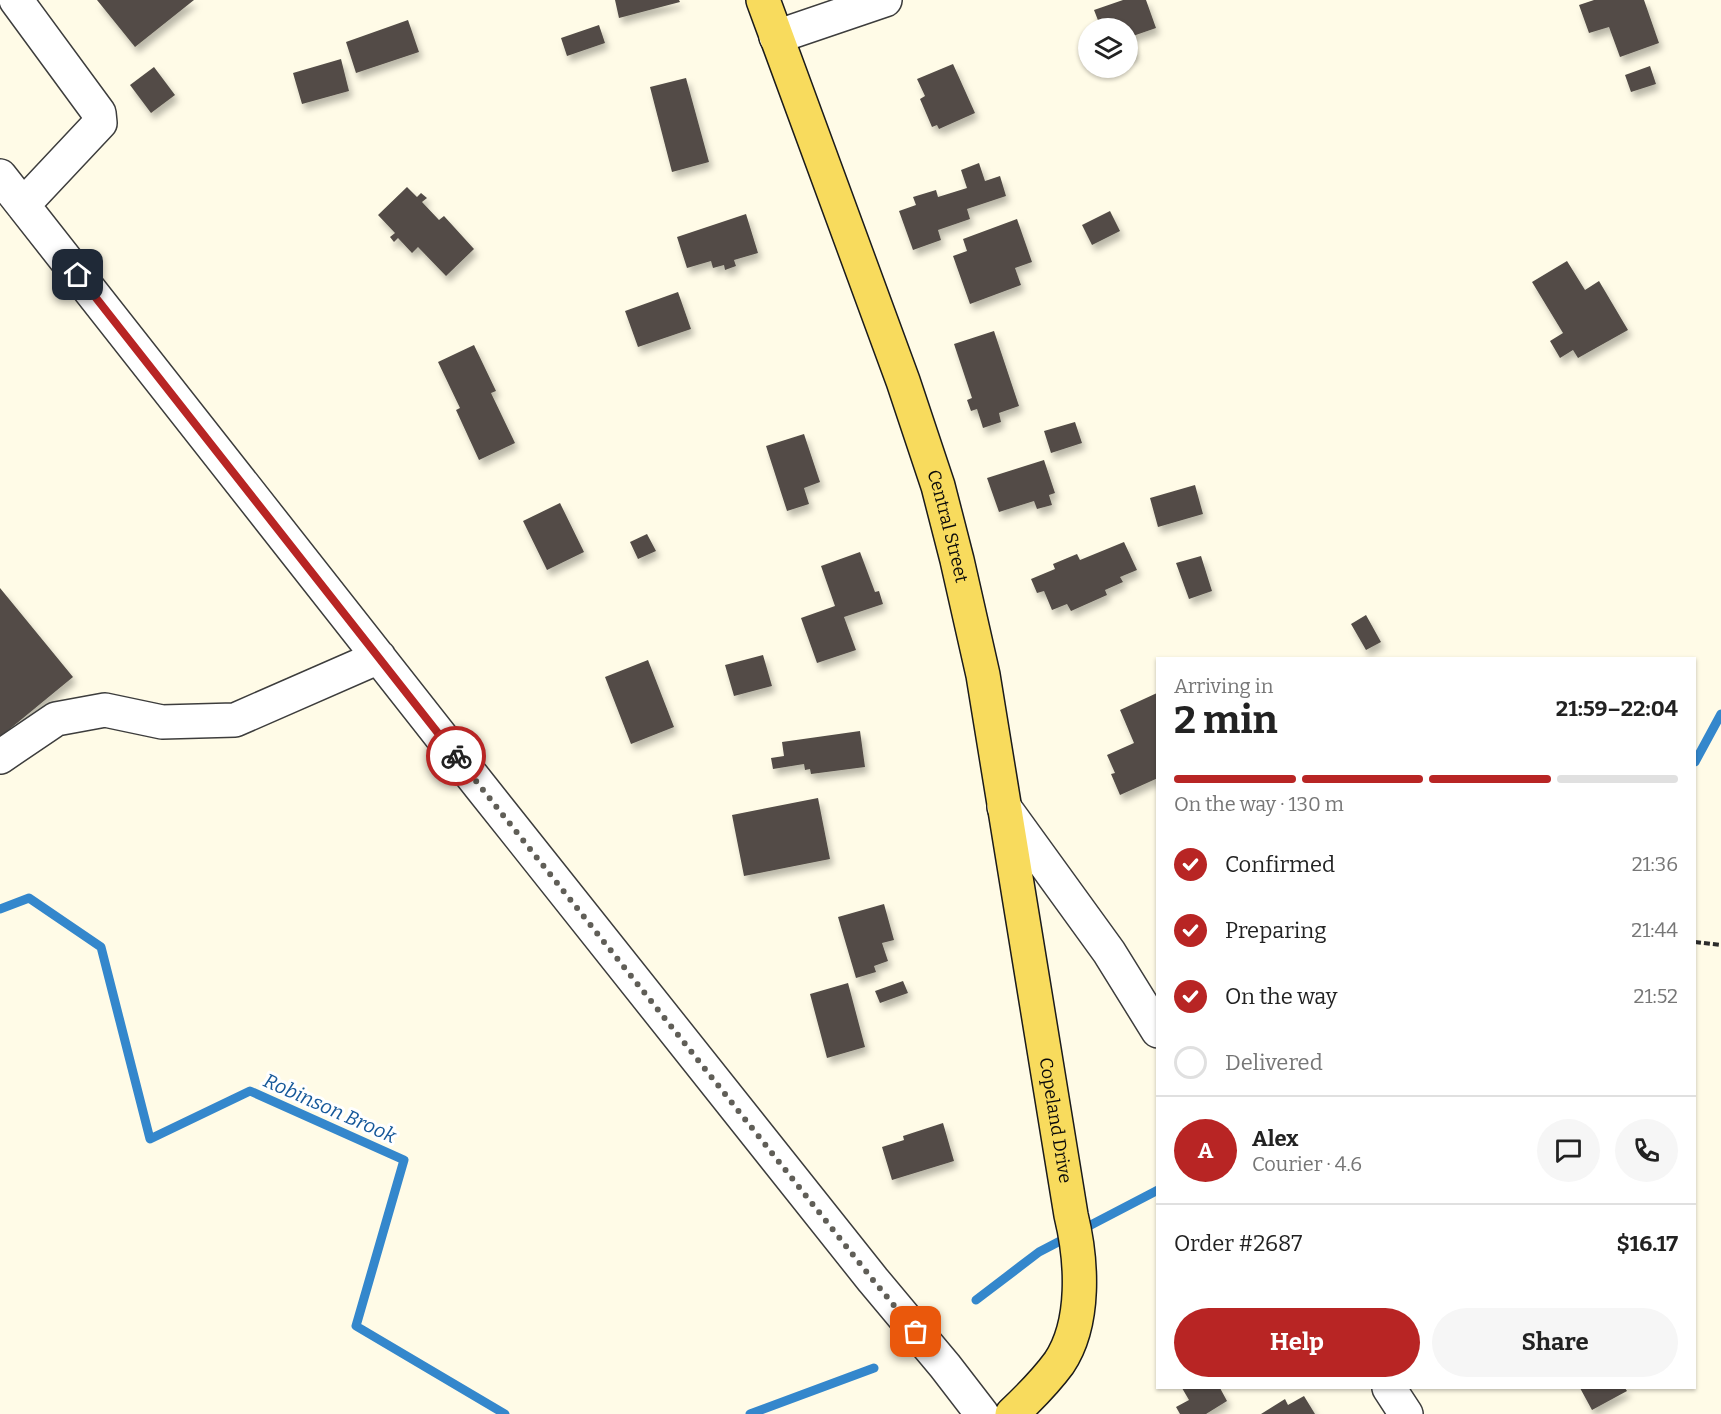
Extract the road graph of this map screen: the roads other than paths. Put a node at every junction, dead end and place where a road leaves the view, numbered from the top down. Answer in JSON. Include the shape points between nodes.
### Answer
{"nodes":[{"id":1,"x":16,"y":0,"type":"edge"},
{"id":2,"x":763,"y":0,"type":"edge"},
{"id":3,"x":885,"y":0,"type":"edge"},
{"id":4,"x":776,"y":38,"type":"junction"},
{"id":5,"x":0,"y":176,"type":"edge"},
{"id":6,"x":22,"y":205,"type":"junction"},
{"id":7,"x":379,"y":657,"type":"junction"},
{"id":8,"x":0,"y":757,"type":"edge"},
{"id":9,"x":1004,"y":807,"type":"junction"},
{"id":10,"x":1156,"y":1028,"type":"edge"},
{"id":11,"x":1390,"y":1389,"type":"edge"},
{"id":12,"x":974,"y":1412,"type":"edge"},
{"id":13,"x":1012,"y":1414,"type":"edge"},
{"id":14,"x":1406,"y":1414,"type":"edge"}],
"edges":[{"from":1,"to":6,"type":"street","via":[[100,119]]},
{"from":2,"to":4,"type":"main road","name":"Central Street"},
{"from":3,"to":4,"type":"street"},
{"from":4,"to":9,"type":"main road","name":"Central Street","via":[[938,486],[983,675]]},
{"from":5,"to":6,"type":"street"},
{"from":6,"to":7,"type":"street"},
{"from":7,"to":8,"type":"street","via":[[235,720],[162,722],[105,710],[56,719]]},
{"from":7,"to":12,"type":"street","via":[[945,1366]]},
{"from":9,"to":10,"type":"street","name":"Central Street","via":[[1109,952]]},
{"from":9,"to":13,"type":"main road","name":"Copeland Drive","via":[[1080,1273],[1073,1330],[1060,1362]]},
{"from":11,"to":14,"type":"street"}]}
